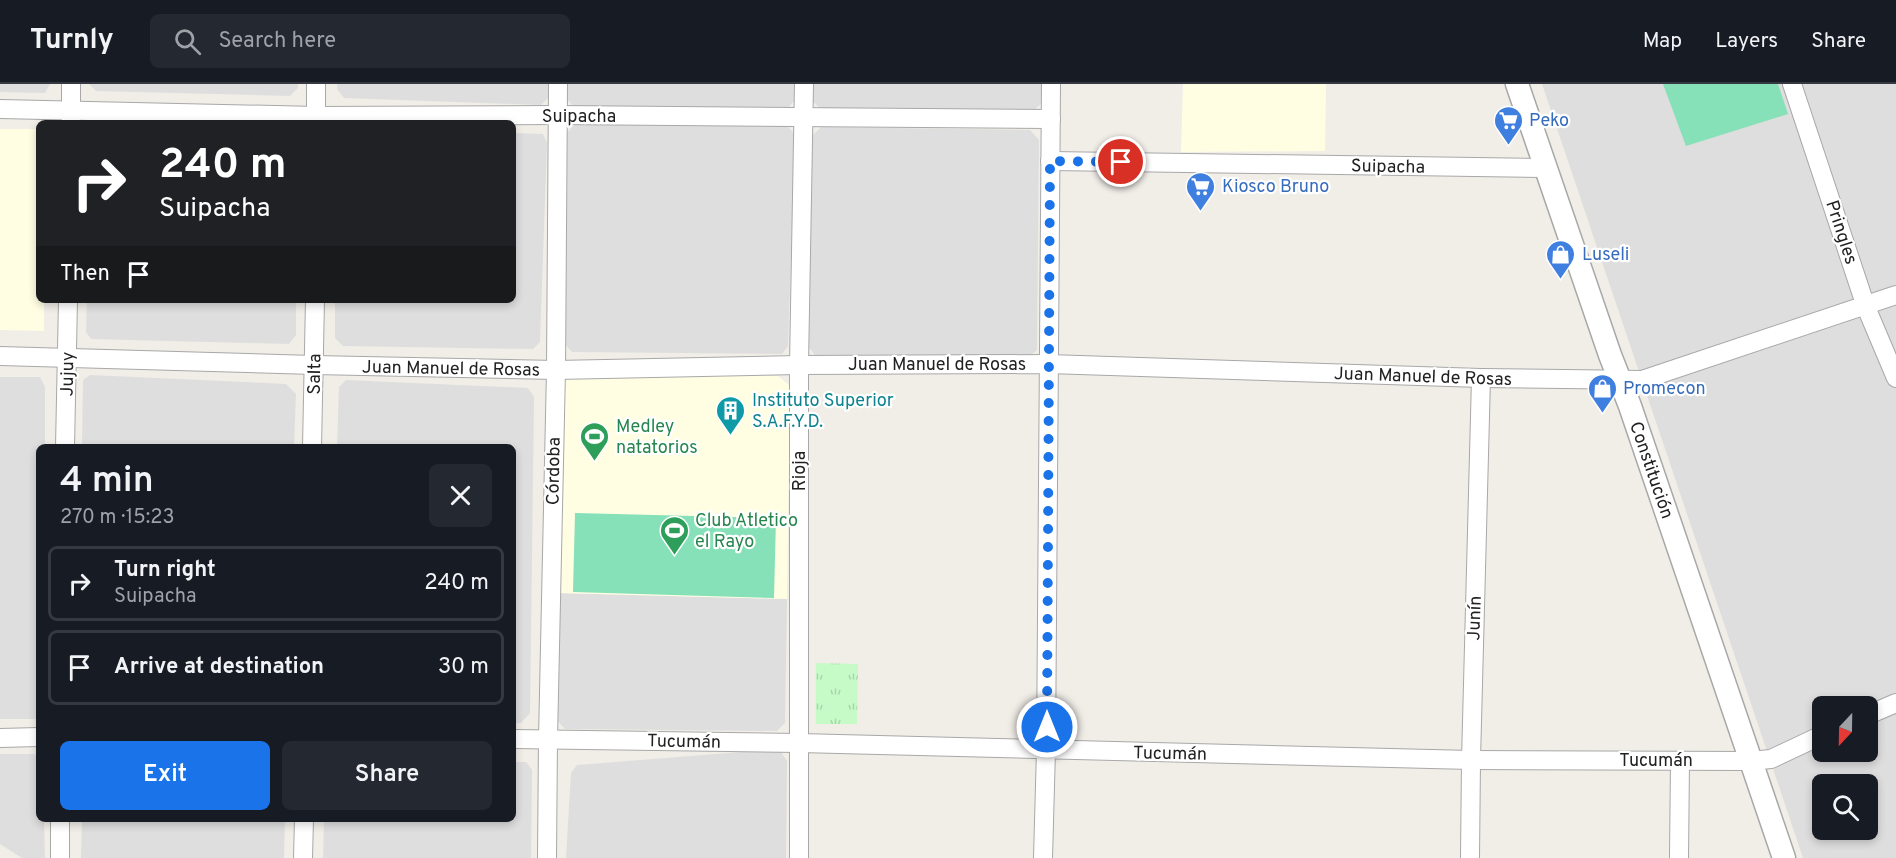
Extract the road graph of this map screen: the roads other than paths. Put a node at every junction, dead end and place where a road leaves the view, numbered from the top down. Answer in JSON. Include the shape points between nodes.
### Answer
{"nodes":[{"id":1,"x":71,"y":84,"type":"edge"},
{"id":2,"x":316,"y":84,"type":"edge"},
{"id":3,"x":558,"y":84,"type":"edge"},
{"id":4,"x":804,"y":84,"type":"edge"},
{"id":5,"x":1051,"y":84,"type":"edge"},
{"id":6,"x":1517,"y":84,"type":"edge"},
{"id":7,"x":1792,"y":84,"type":"edge"},
{"id":8,"x":0,"y":109,"type":"edge"},
{"id":9,"x":71,"y":116,"type":"edge"},
{"id":10,"x":557,"y":116,"type":"junction"},
{"id":11,"x":803,"y":117,"type":"junction"},
{"id":12,"x":1051,"y":119,"type":"junction"},
{"id":13,"x":316,"y":120,"type":"edge"},
{"id":14,"x":1050,"y":161,"type":"junction"},
{"id":15,"x":1545,"y":168,"type":"junction"},
{"id":16,"x":1896,"y":295,"type":"edge"},
{"id":17,"x":68,"y":303,"type":"edge"},
{"id":18,"x":315,"y":303,"type":"edge"},
{"id":19,"x":1866,"y":306,"type":"junction"},
{"id":20,"x":0,"y":356,"type":"edge"},
{"id":21,"x":67,"y":357,"type":"junction"},
{"id":22,"x":1048,"y":364,"type":"junction"},
{"id":23,"x":314,"y":365,"type":"junction"},
{"id":24,"x":799,"y":365,"type":"junction"},
{"id":25,"x":556,"y":370,"type":"junction"},
{"id":26,"x":1481,"y":378,"type":"junction"},
{"id":27,"x":1896,"y":378,"type":"edge"},
{"id":28,"x":1620,"y":380,"type":"junction"},
{"id":29,"x":65,"y":444,"type":"edge"},
{"id":30,"x":312,"y":444,"type":"edge"},
{"id":31,"x":1896,"y":703,"type":"edge"},
{"id":32,"x":1878,"y":711,"type":"edge"},
{"id":33,"x":36,"y":737,"type":"edge"},
{"id":34,"x":0,"y":738,"type":"edge"},
{"id":35,"x":516,"y":739,"type":"edge"},
{"id":36,"x":548,"y":739,"type":"junction"},
{"id":37,"x":1812,"y":740,"type":"edge"},
{"id":38,"x":799,"y":743,"type":"junction"},
{"id":39,"x":1047,"y":750,"type":"junction"},
{"id":40,"x":1471,"y":759,"type":"junction"},
{"id":41,"x":1680,"y":761,"type":"junction"},
{"id":42,"x":1750,"y":761,"type":"junction"},
{"id":43,"x":60,"y":822,"type":"edge"},
{"id":44,"x":304,"y":822,"type":"edge"},
{"id":45,"x":60,"y":858,"type":"edge"},
{"id":46,"x":303,"y":858,"type":"edge"},
{"id":47,"x":547,"y":858,"type":"edge"},
{"id":48,"x":799,"y":858,"type":"edge"},
{"id":49,"x":1043,"y":858,"type":"edge"},
{"id":50,"x":1470,"y":858,"type":"edge"},
{"id":51,"x":1679,"y":858,"type":"edge"},
{"id":52,"x":1784,"y":858,"type":"edge"}],
"edges":[{"from":1,"to":9,"type":"street"},
{"from":2,"to":13,"type":"street"},
{"from":3,"to":10,"type":"street","name":"Córdoba"},
{"from":4,"to":11,"type":"street","name":"Rioja"},
{"from":5,"to":12,"type":"street"},
{"from":6,"to":15,"type":"street","name":"Constitución"},
{"from":7,"to":19,"type":"street","name":"Pringles"},
{"from":8,"to":9,"type":"street","name":"Suipacha"},
{"from":9,"to":13,"type":"street","name":"Suipacha"},
{"from":10,"to":11,"type":"street","name":"Suipacha"},
{"from":10,"to":13,"type":"street","name":"Suipacha"},
{"from":10,"to":25,"type":"street","name":"Córdoba"},
{"from":11,"to":12,"type":"street","name":"Suipacha"},
{"from":11,"to":24,"type":"street","name":"Rioja"},
{"from":12,"to":14,"type":"street"},
{"from":14,"to":15,"type":"street","name":"Suipacha"},
{"from":14,"to":22,"type":"street"},
{"from":15,"to":28,"type":"street","name":"Constitución"},
{"from":16,"to":19,"type":"street","name":"Juan Manuel de Rosas"},
{"from":17,"to":21,"type":"street","name":"Jujuy"},
{"from":18,"to":23,"type":"street","name":"Salta"},
{"from":19,"to":27,"type":"street","name":"Pringles"},
{"from":19,"to":28,"type":"street","name":"Juan Manuel de Rosas","via":[[1648,379]]},
{"from":20,"to":21,"type":"street","name":"Juan Manuel de Rosas"},
{"from":21,"to":23,"type":"street","name":"Juan Manuel de Rosas"},
{"from":21,"to":29,"type":"street","name":"Jujuy"},
{"from":22,"to":24,"type":"street","name":"Juan Manuel de Rosas"},
{"from":22,"to":26,"type":"street","name":"Juan Manuel de Rosas"},
{"from":22,"to":39,"type":"street"},
{"from":23,"to":25,"type":"street","name":"Juan Manuel de Rosas"},
{"from":23,"to":30,"type":"street","name":"Salta"},
{"from":24,"to":25,"type":"street","name":"Juan Manuel de Rosas"},
{"from":24,"to":38,"type":"street","name":"Rioja"},
{"from":25,"to":36,"type":"street","name":"Córdoba"},
{"from":26,"to":28,"type":"street","name":"Juan Manuel de Rosas"},
{"from":26,"to":40,"type":"street","name":"Junín"},
{"from":28,"to":42,"type":"street","name":"Constitución"},
{"from":31,"to":32,"type":"street"},
{"from":33,"to":34,"type":"street"},
{"from":35,"to":36,"type":"street","name":"Tucumán"},
{"from":36,"to":38,"type":"street","name":"Tucumán"},
{"from":36,"to":47,"type":"street","name":"Córdoba"},
{"from":37,"to":42,"type":"street","name":"Tucumán","via":[[1771,759]]},
{"from":38,"to":39,"type":"street","name":"Tucumán"},
{"from":38,"to":48,"type":"street","name":"Rioja"},
{"from":39,"to":40,"type":"street","name":"Tucumán"},
{"from":39,"to":49,"type":"street"},
{"from":40,"to":41,"type":"street","name":"Tucumán"},
{"from":40,"to":50,"type":"street","name":"Junín"},
{"from":41,"to":42,"type":"street","name":"Tucumán"},
{"from":41,"to":51,"type":"street"},
{"from":42,"to":52,"type":"street","name":"Constitución"},
{"from":43,"to":45,"type":"street"},
{"from":44,"to":46,"type":"street"}]}
